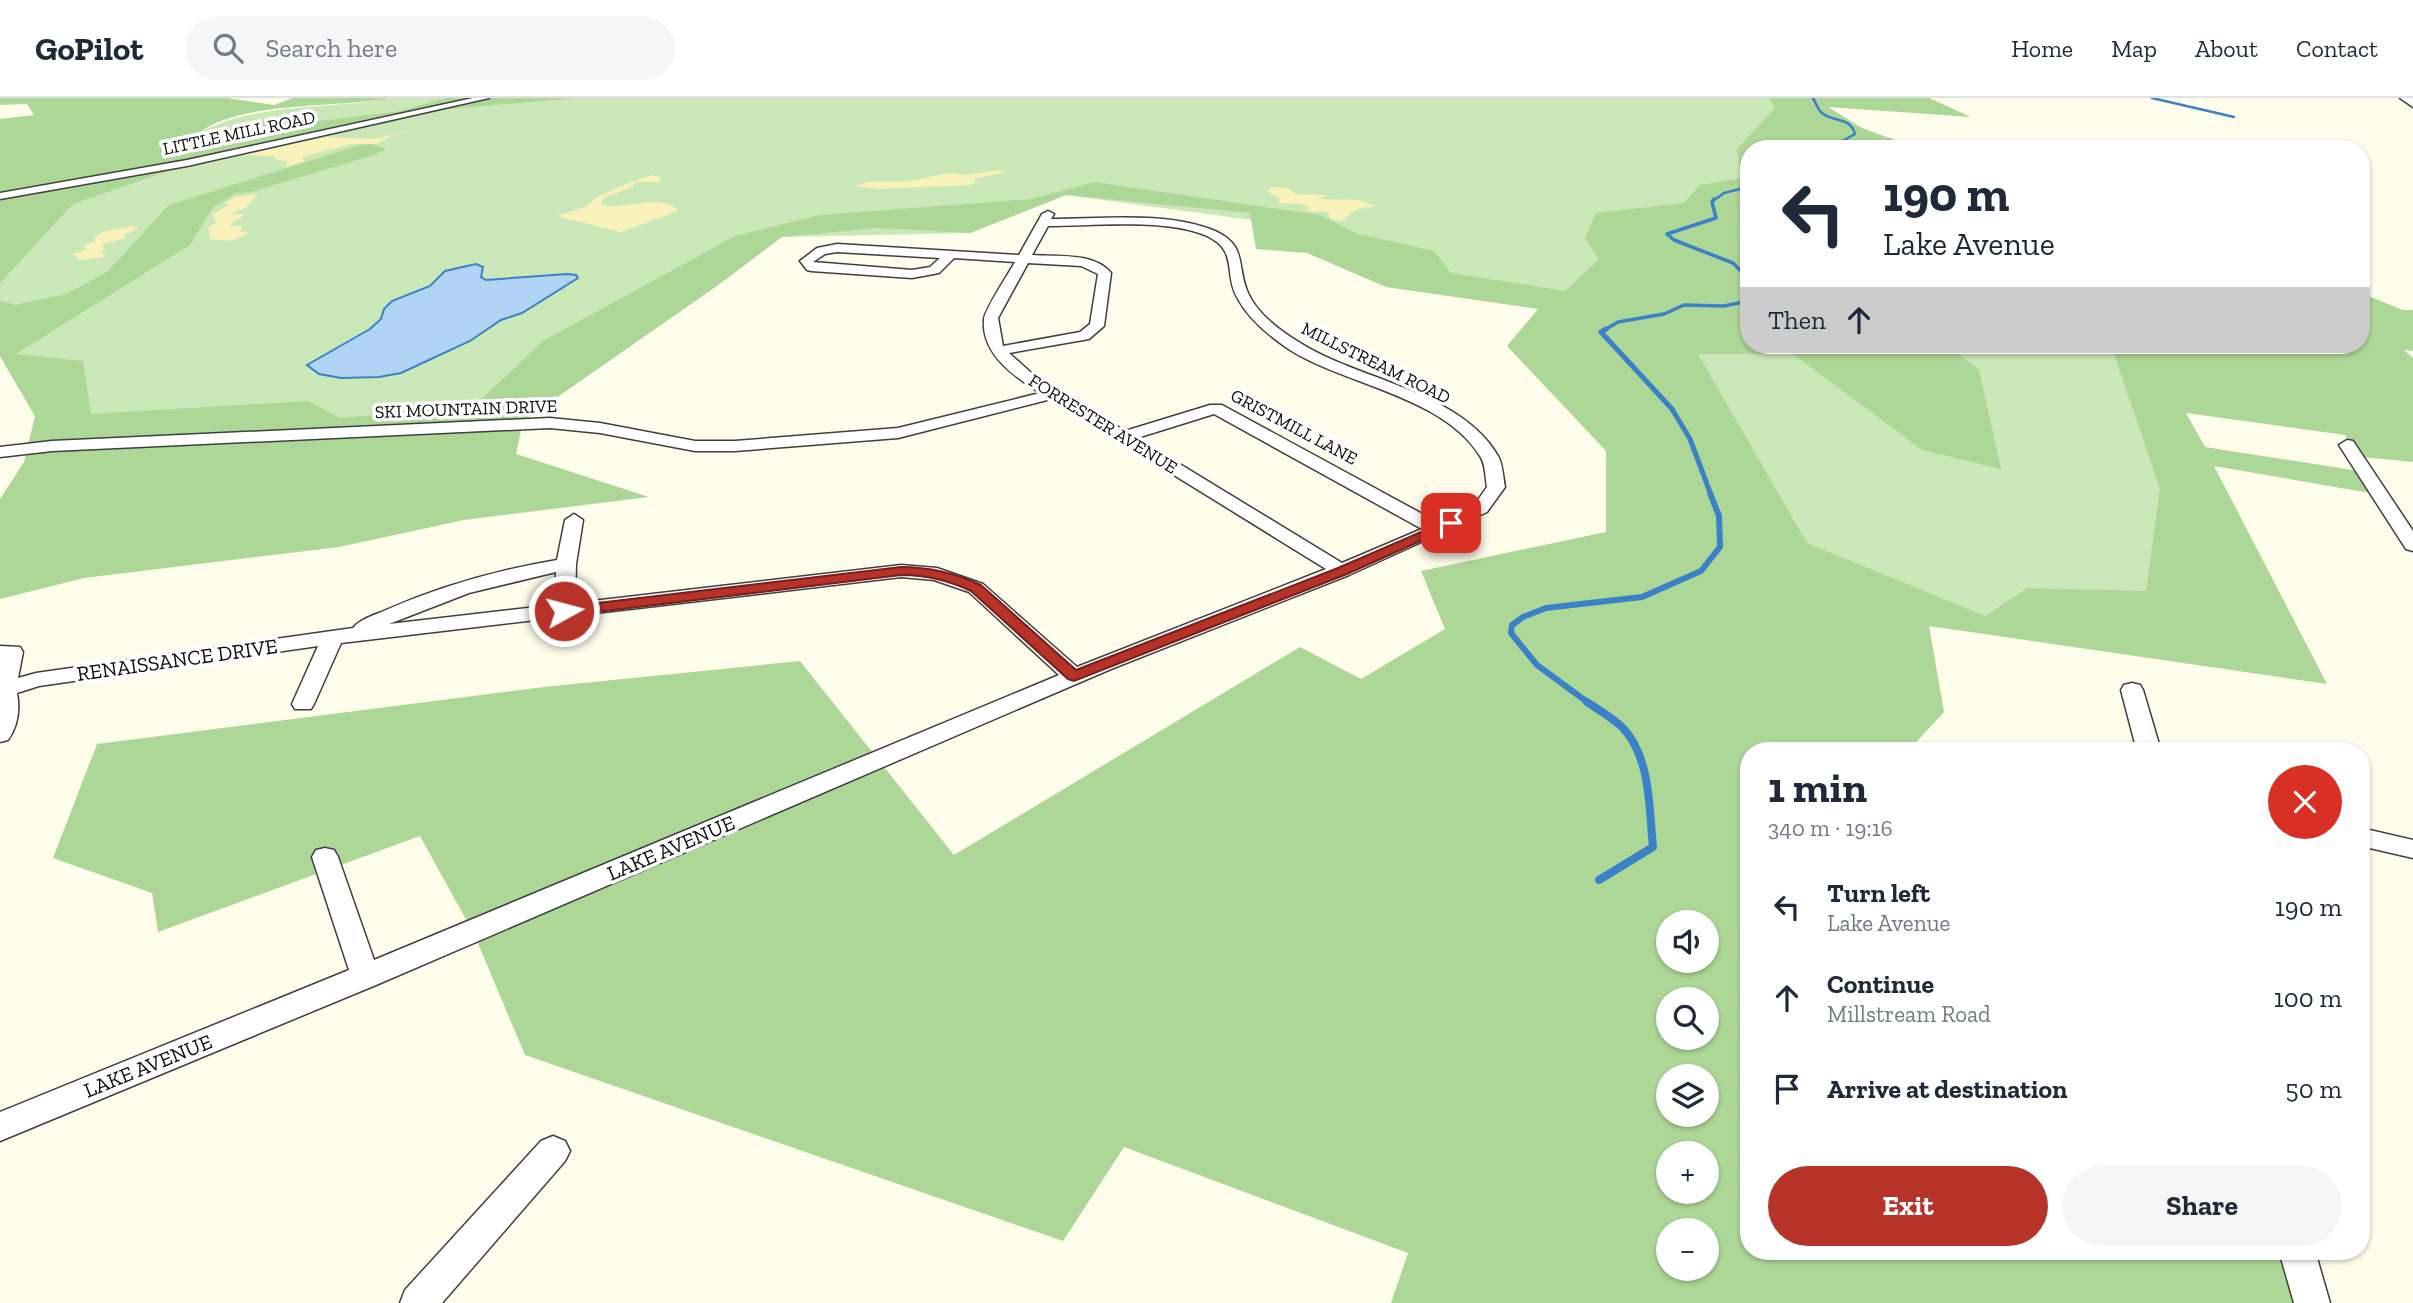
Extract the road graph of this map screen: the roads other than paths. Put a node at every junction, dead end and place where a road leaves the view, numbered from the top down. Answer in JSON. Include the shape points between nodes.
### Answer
{"nodes":[{"id":1,"x":485,"y":98,"type":"edge"},
{"id":2,"x":2406,"y":98,"type":"edge"},
{"id":3,"x":2413,"y":103,"type":"edge"},
{"id":4,"x":0,"y":196,"type":"edge"},
{"id":5,"x":950,"y":255,"type":"junction"},
{"id":6,"x":1021,"y":260,"type":"junction"},
{"id":7,"x":997,"y":351,"type":"junction"},
{"id":8,"x":1053,"y":394,"type":"junction"},
{"id":9,"x":1124,"y":438,"type":"junction"},
{"id":10,"x":2347,"y":445,"type":"dead end"},
{"id":11,"x":0,"y":452,"type":"edge"},
{"id":12,"x":575,"y":520,"type":"dead end"},
{"id":13,"x":1437,"y":529,"type":"junction"},
{"id":14,"x":2413,"y":545,"type":"edge"},
{"id":15,"x":566,"y":564,"type":"junction"},
{"id":16,"x":1342,"y":571,"type":"junction"},
{"id":17,"x":564,"y":611,"type":"junction"},
{"id":18,"x":342,"y":636,"type":"junction"},
{"id":19,"x":0,"y":652,"type":"edge"},
{"id":20,"x":1074,"y":676,"type":"junction"},
{"id":21,"x":2,"y":690,"type":"edge"},
{"id":22,"x":2132,"y":690,"type":"dead end"},
{"id":23,"x":303,"y":704,"type":"dead end"},
{"id":24,"x":0,"y":735,"type":"edge"},
{"id":25,"x":2146,"y":742,"type":"edge"},
{"id":26,"x":2370,"y":838,"type":"edge"},
{"id":27,"x":2413,"y":849,"type":"edge"},
{"id":28,"x":325,"y":857,"type":"dead end"},
{"id":29,"x":366,"y":977,"type":"junction"},
{"id":30,"x":0,"y":1127,"type":"edge"},
{"id":31,"x":552,"y":1152,"type":"dead end"},
{"id":32,"x":2300,"y":1260,"type":"edge"},
{"id":33,"x":418,"y":1303,"type":"edge"},
{"id":34,"x":2312,"y":1303,"type":"edge"}],
"edges":[{"from":1,"to":4,"type":"street","name":"LITTLE MILL ROAD","via":[[187,163]]},
{"from":2,"to":3,"type":"street"},
{"from":5,"to":5,"type":"street","via":[[838,248],[821,251],[806,261],[810,267],[912,274],[934,270]]},
{"from":5,"to":6,"type":"street"},
{"from":6,"to":7,"type":"street","via":[[991,318]]},
{"from":6,"to":7,"type":"street","via":[[1082,262],[1105,273],[1097,326],[1084,336]]},
{"from":6,"to":13,"type":"street","name":"MILLSTREAM ROAD","via":[[1045,218],[1166,225],[1206,232],[1224,242],[1236,254],[1241,292],[1269,328],[1317,358],[1433,410],[1471,435],[1490,457],[1496,488],[1481,508]]},
{"from":7,"to":8,"type":"street","name":"FORRESTER AVENUE"},
{"from":8,"to":9,"type":"street","name":"FORRESTER AVENUE"},
{"from":8,"to":11,"type":"street","name":"SKI MOUNTAIN DRIVE","via":[[898,433],[736,446],[695,446],[550,423]]},
{"from":9,"to":13,"type":"street","name":"GRISTMILL LANE","via":[[1216,408]]},
{"from":9,"to":16,"type":"street","name":"FORRESTER AVENUE"},
{"from":10,"to":14,"type":"street"},
{"from":12,"to":15,"type":"street"},
{"from":13,"to":16,"type":"street","name":"MILLSTREAM ROAD"},
{"from":15,"to":17,"type":"street"},
{"from":15,"to":18,"type":"street","name":"RENAISSANCE DRIVE","via":[[509,573],[390,614]]},
{"from":16,"to":20,"type":"street","name":"LAKE AVENUE"},
{"from":17,"to":18,"type":"street","name":"RENAISSANCE DRIVE"},
{"from":17,"to":20,"type":"street","name":"RENAISSANCE DRIVE","via":[[923,571],[976,588]]},
{"from":18,"to":21,"type":"street","name":"RENAISSANCE DRIVE","via":[[36,680]]},
{"from":18,"to":23,"type":"street"},
{"from":19,"to":21,"type":"street","via":[[12,652]]},
{"from":20,"to":29,"type":"street","name":"LAKE AVENUE"},
{"from":21,"to":24,"type":"street","via":[[8,708]]},
{"from":22,"to":25,"type":"street"},
{"from":26,"to":27,"type":"street"},
{"from":28,"to":29,"type":"street"},
{"from":29,"to":30,"type":"street","name":"LAKE AVENUE"},
{"from":31,"to":33,"type":"street"},
{"from":32,"to":34,"type":"street"}]}
